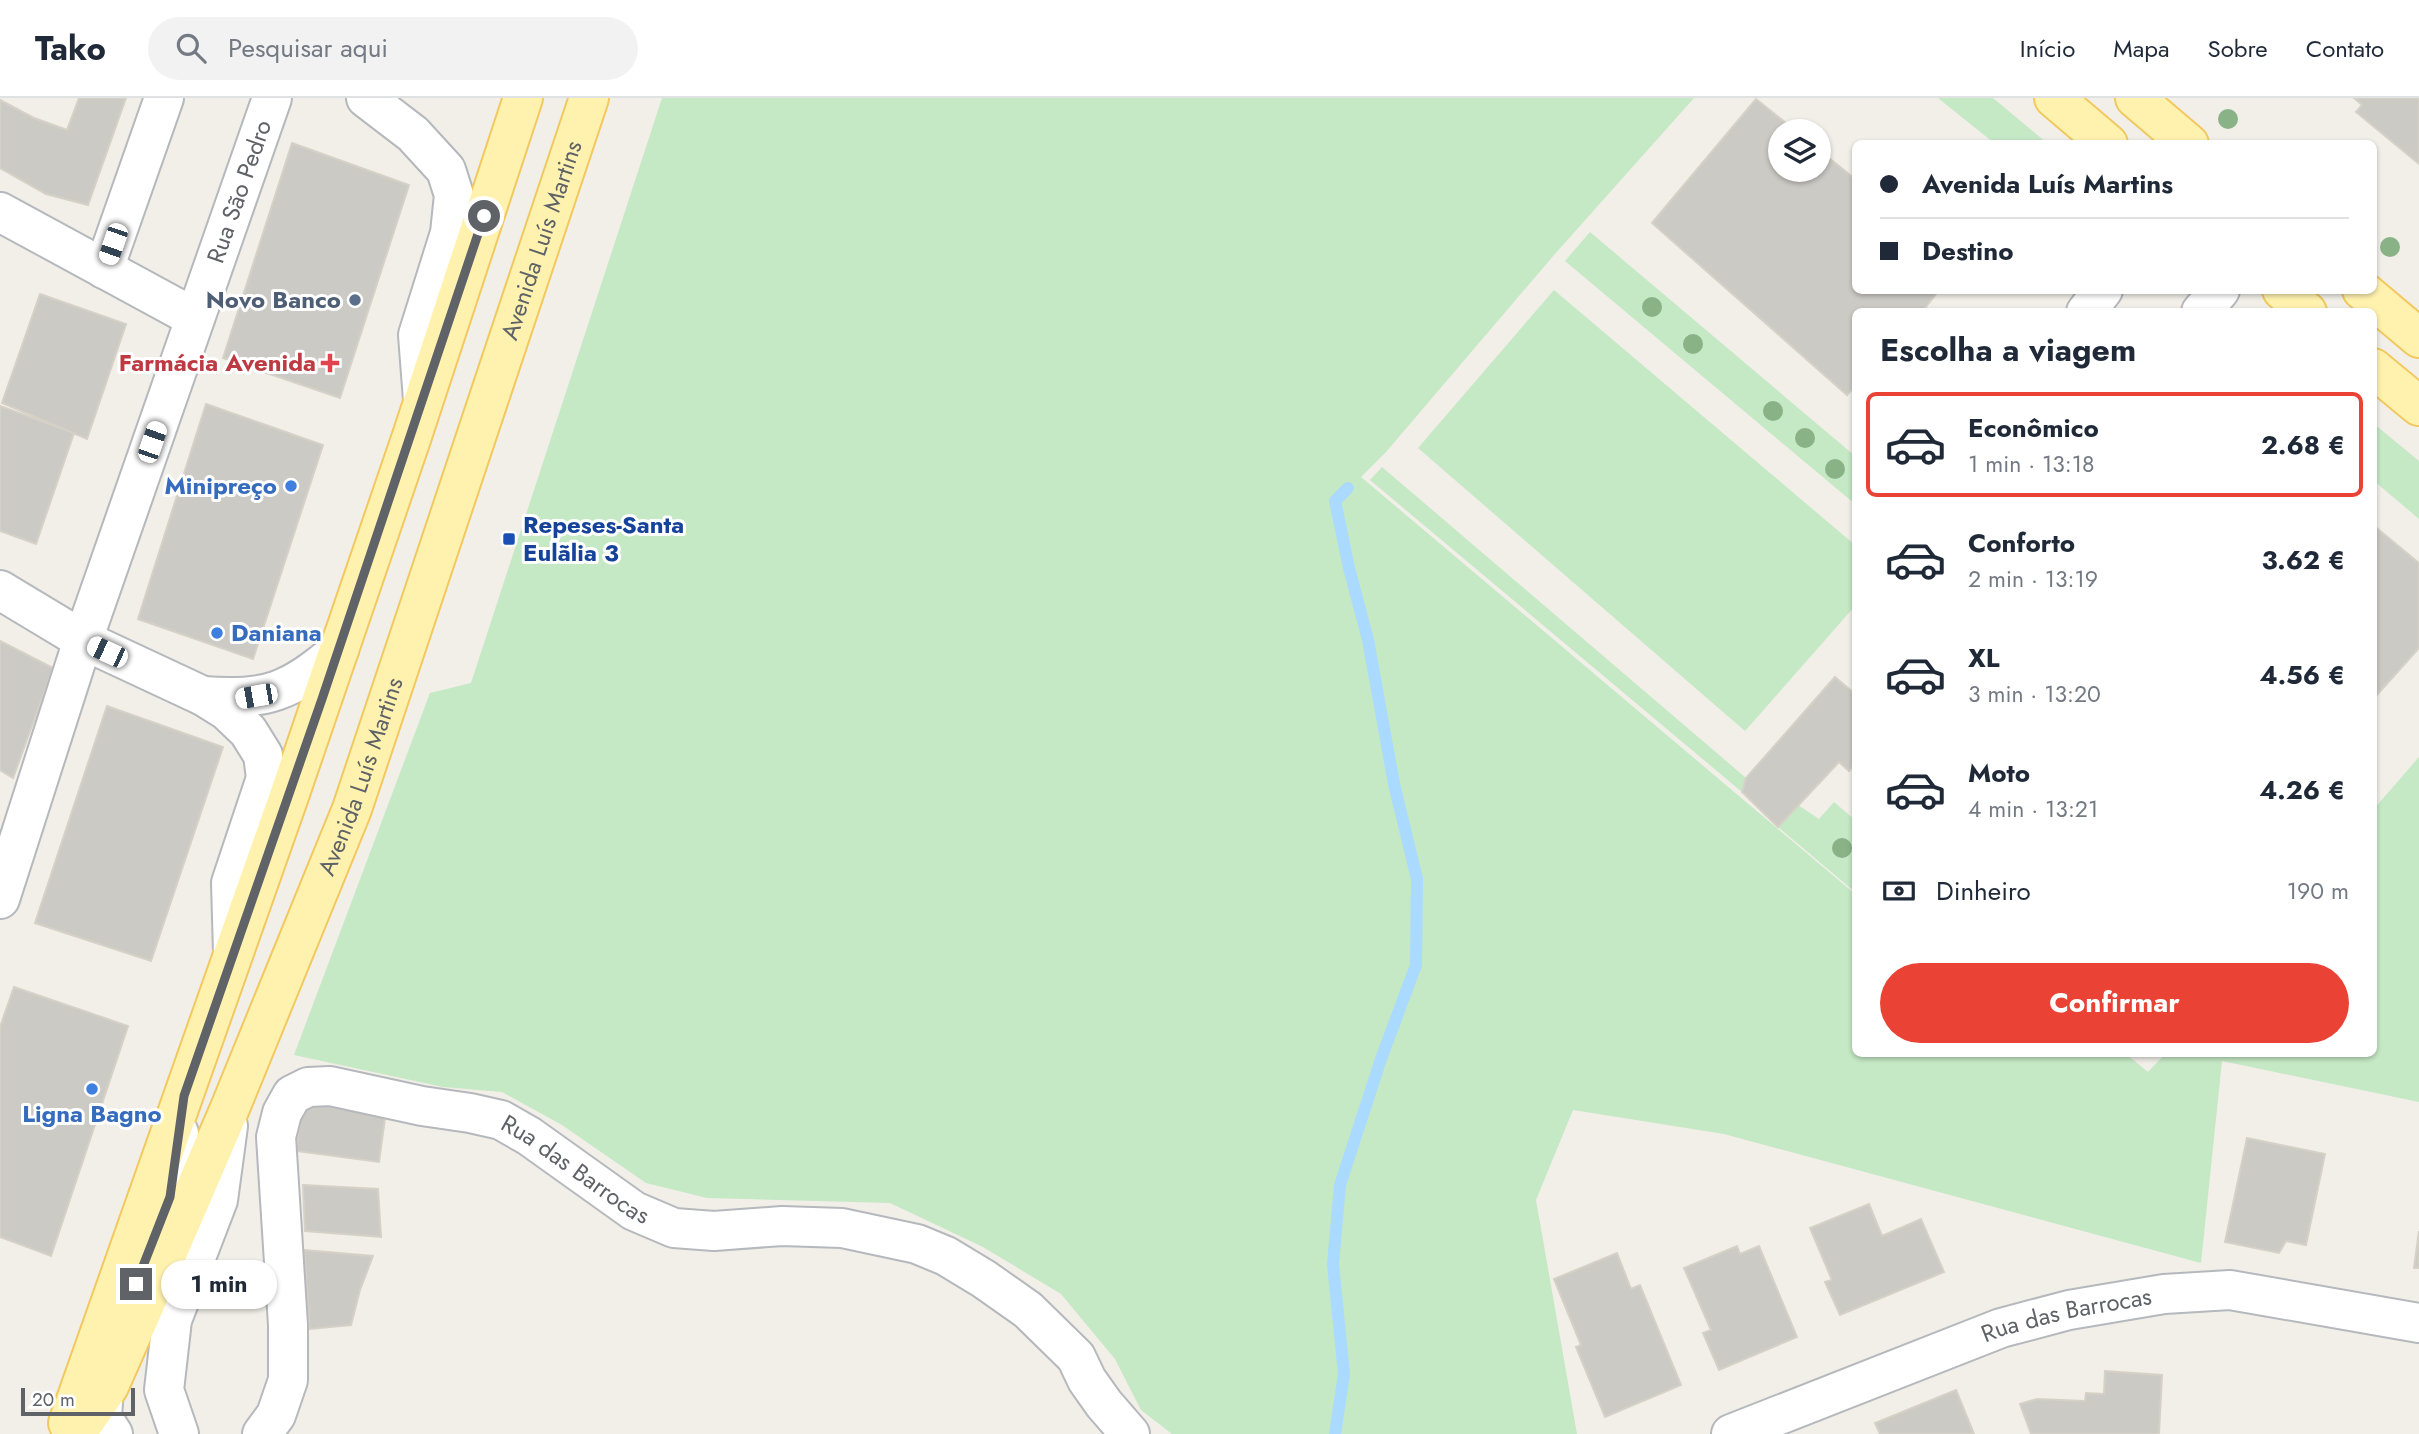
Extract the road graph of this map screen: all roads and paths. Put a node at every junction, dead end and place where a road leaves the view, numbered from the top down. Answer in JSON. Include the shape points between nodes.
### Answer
{"nodes":[{"id":1,"x":164,"y":98,"type":"edge"},
{"id":2,"x":272,"y":98,"type":"edge"},
{"id":3,"x":366,"y":98,"type":"edge"},
{"id":4,"x":523,"y":98,"type":"edge"},
{"id":5,"x":589,"y":98,"type":"edge"},
{"id":6,"x":2054,"y":98,"type":"edge"},
{"id":7,"x":2135,"y":98,"type":"edge"},
{"id":8,"x":2103,"y":140,"type":"edge"},
{"id":9,"x":2184,"y":140,"type":"edge"},
{"id":10,"x":0,"y":212,"type":"edge"},
{"id":11,"x":104,"y":268,"type":"junction"},
{"id":12,"x":2100,"y":294,"type":"edge"},
{"id":13,"x":2217,"y":294,"type":"edge"},
{"id":14,"x":2287,"y":294,"type":"edge"},
{"id":15,"x":2367,"y":294,"type":"edge"},
{"id":16,"x":2089,"y":308,"type":"edge"},
{"id":17,"x":2204,"y":308,"type":"edge"},
{"id":18,"x":2302,"y":308,"type":"edge"},
{"id":19,"x":195,"y":318,"type":"junction"},
{"id":20,"x":2419,"y":338,"type":"edge"},
{"id":21,"x":2377,"y":371,"type":"edge"},
{"id":22,"x":423,"y":400,"type":"junction"},
{"id":23,"x":2419,"y":406,"type":"edge"},
{"id":24,"x":0,"y":590,"type":"edge"},
{"id":25,"x":83,"y":640,"type":"junction"},
{"id":26,"x":338,"y":650,"type":"junction"},
{"id":27,"x":203,"y":696,"type":"junction"},
{"id":28,"x":0,"y":899,"type":"edge"},
{"id":29,"x":233,"y":956,"type":"junction"},
{"id":30,"x":184,"y":1096,"type":"junction"},
{"id":31,"x":230,"y":1108,"type":"junction"},
{"id":32,"x":2419,"y":1323,"type":"edge"},
{"id":33,"x":103,"y":1395,"type":"junction"},
{"id":34,"x":64,"y":1434,"type":"edge"},
{"id":35,"x":76,"y":1434,"type":"edge"},
{"id":36,"x":113,"y":1434,"type":"edge"},
{"id":37,"x":179,"y":1434,"type":"edge"},
{"id":38,"x":262,"y":1434,"type":"edge"},
{"id":39,"x":1130,"y":1434,"type":"edge"},
{"id":40,"x":1731,"y":1434,"type":"edge"}],
"edges":[{"from":1,"to":11,"type":"street"},
{"from":2,"to":19,"type":"street","name":"Rua São Pedro"},
{"from":3,"to":22,"type":"street","via":[[413,134],[446,170],[454,195],[450,233],[418,335]]},
{"from":4,"to":22,"type":"main road"},
{"from":5,"to":31,"type":"main road","name":"Avenida Luís Martins","via":[[352,810]]},
{"from":6,"to":8,"type":"main road"},
{"from":7,"to":9,"type":"main road"},
{"from":10,"to":11,"type":"street"},
{"from":11,"to":19,"type":"street"},
{"from":12,"to":16,"type":"street"},
{"from":13,"to":17,"type":"street"},
{"from":14,"to":18,"type":"main road"},
{"from":15,"to":20,"type":"main road"},
{"from":19,"to":25,"type":"street","name":"Rua São Pedro"},
{"from":21,"to":23,"type":"main road"},
{"from":22,"to":26,"type":"main road"},
{"from":24,"to":25,"type":"street"},
{"from":25,"to":27,"type":"street"},
{"from":25,"to":28,"type":"street","name":"Rua São Pedro"},
{"from":26,"to":27,"type":"street","via":[[309,675],[273,693],[238,699]]},
{"from":26,"to":29,"type":"main road"},
{"from":27,"to":29,"type":"street","via":[[248,731],[262,755],[266,778],[231,883]]},
{"from":29,"to":30,"type":"main road"},
{"from":30,"to":33,"type":"street","via":[[170,1197],[127,1306],[104,1376]]},
{"from":30,"to":34,"type":"main road"},
{"from":31,"to":33,"type":"main road","name":"Avenida Luís Martins"},
{"from":31,"to":37,"type":"street","via":[[218,1200],[172,1320],[164,1390]]},
{"from":32,"to":40,"type":"street","name":"Rua das Barrocas","via":[[2230,1290],[2164,1294],[2069,1310],[2001,1328]]},
{"from":33,"to":35,"type":"main road","name":"Avenida Luís Martins"},
{"from":33,"to":36,"type":"street","via":[[102,1416]]},
{"from":38,"to":39,"type":"street","name":"Rua das Barrocas","via":[[276,1415],[288,1380],[276,1138],[292,1095],[308,1087],[330,1086],[501,1120],[634,1211],[674,1228],[842,1228],[917,1244],[946,1256],[1028,1310],[1076,1357],[1098,1396]]}]}
